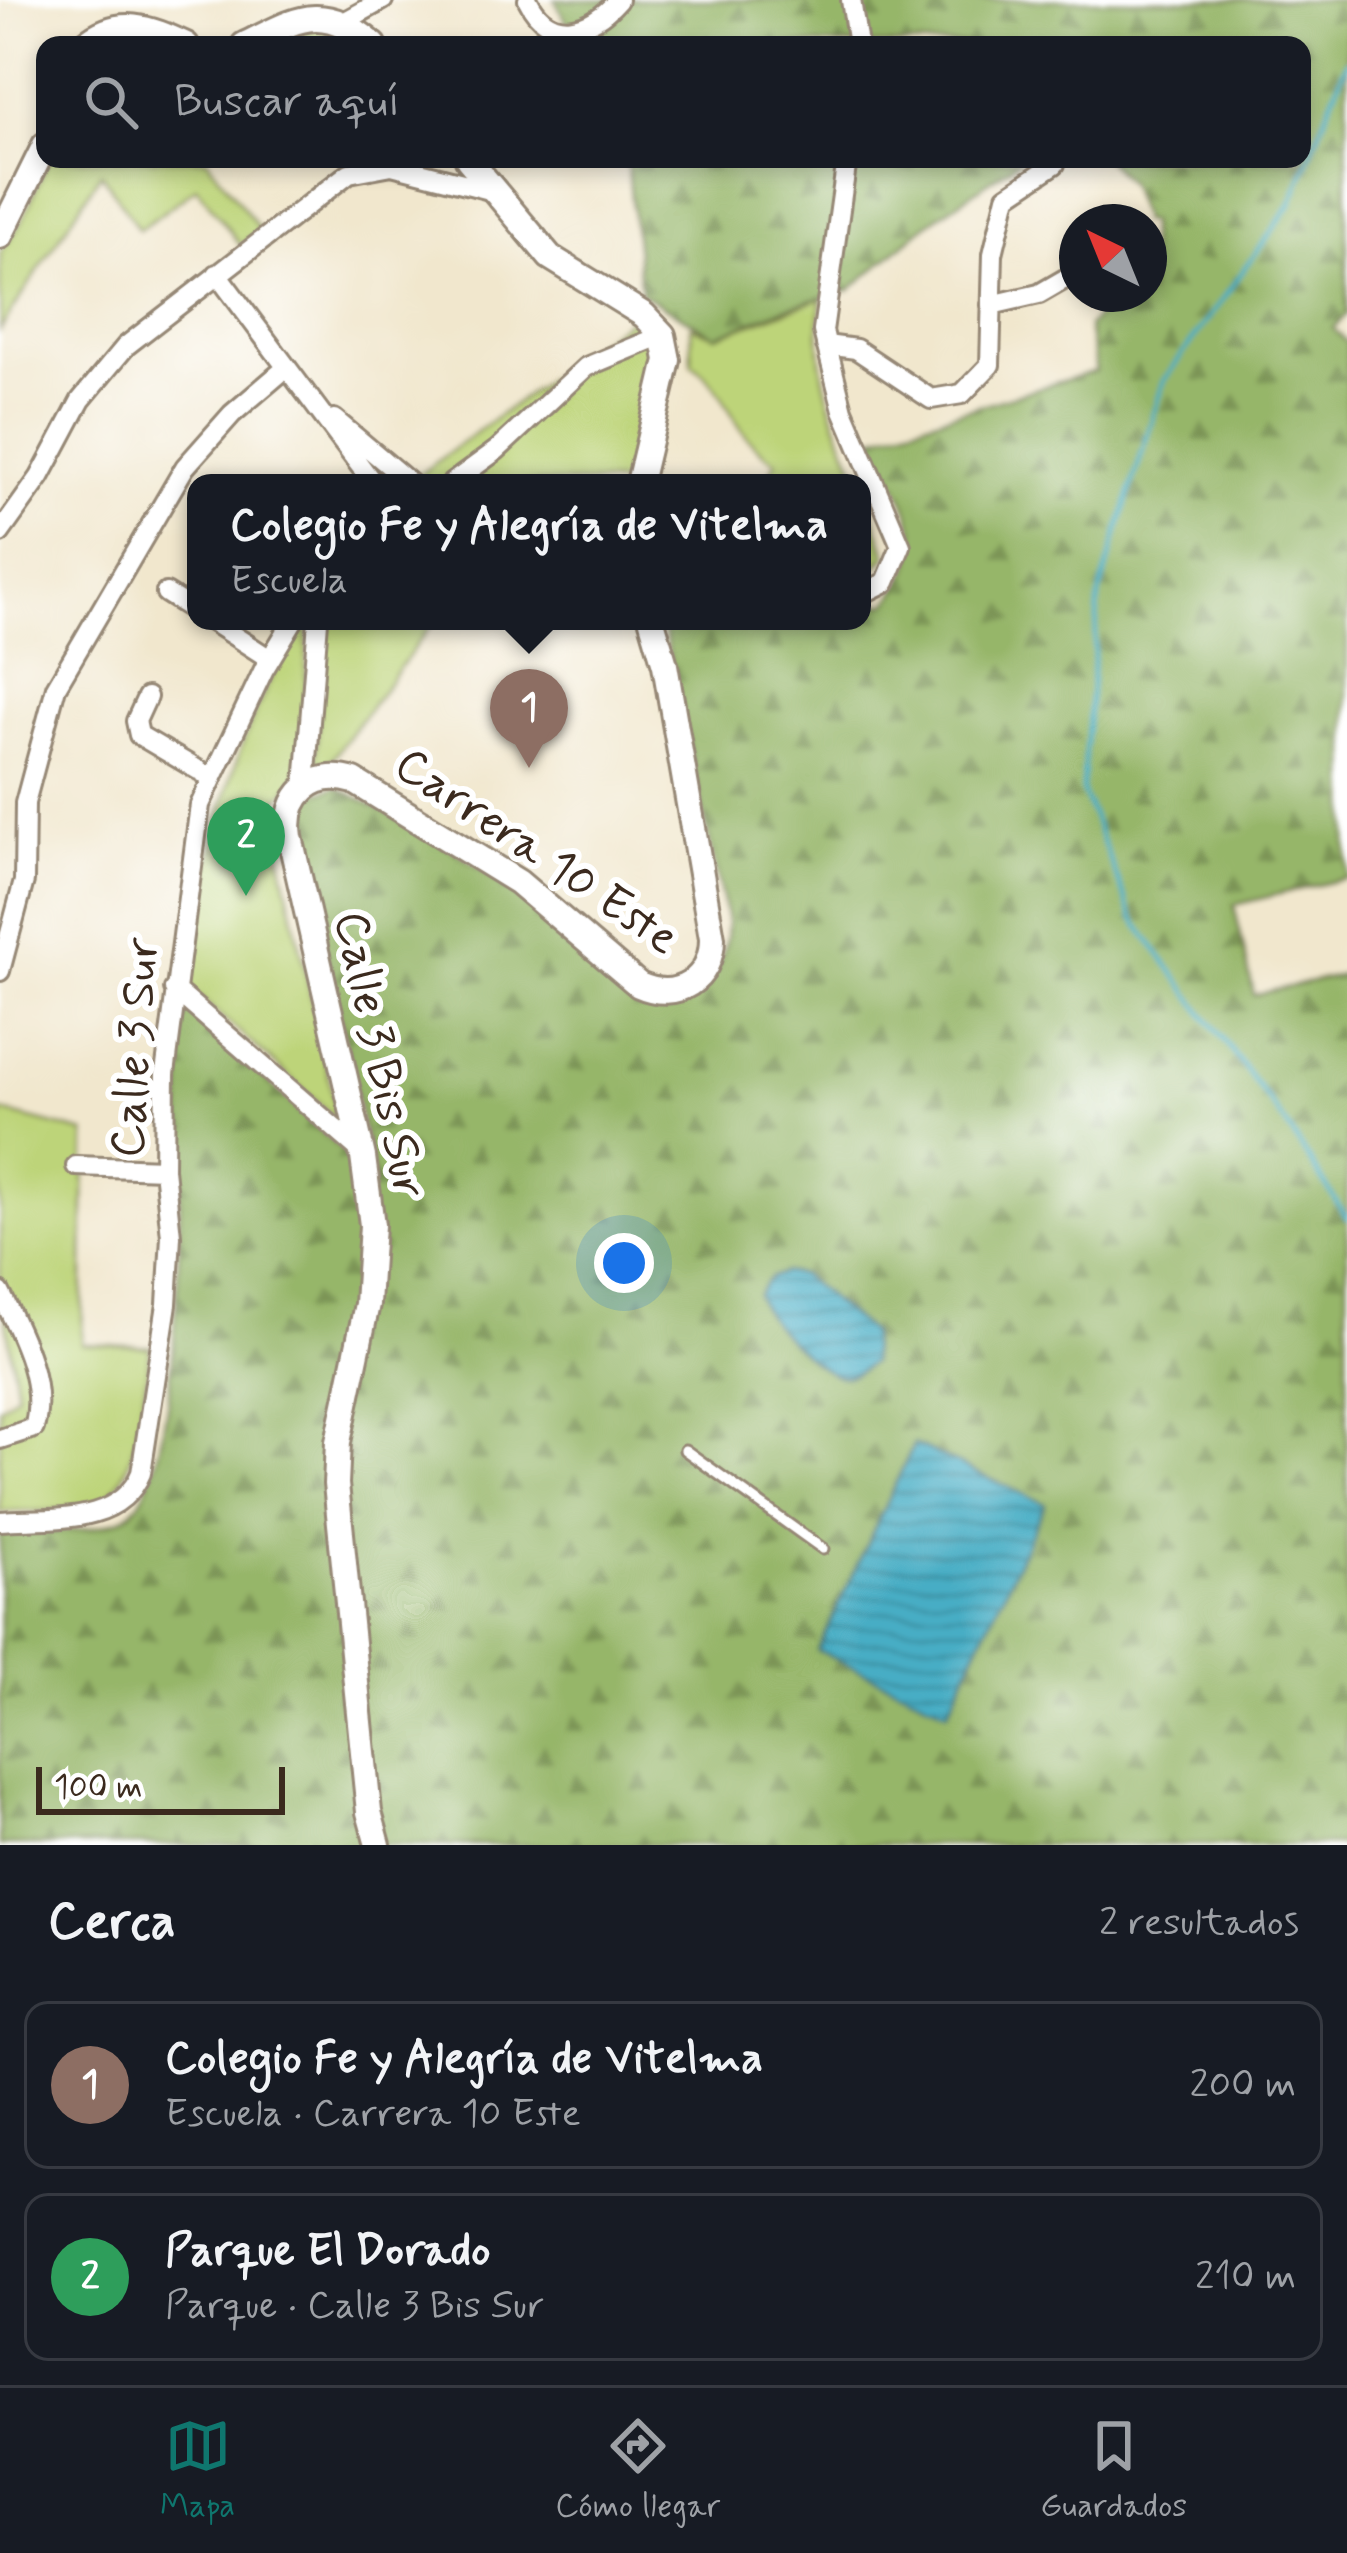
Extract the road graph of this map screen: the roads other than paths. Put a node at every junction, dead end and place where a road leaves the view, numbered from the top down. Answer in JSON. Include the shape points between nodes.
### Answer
{"nodes":[{"id":1,"x":383,"y":0,"type":"edge"},
{"id":2,"x":528,"y":0,"type":"edge"},
{"id":3,"x":618,"y":0,"type":"edge"},
{"id":4,"x":851,"y":0,"type":"edge"},
{"id":5,"x":347,"y":20,"type":"junction"},
{"id":6,"x":96,"y":36,"type":"edge"},
{"id":7,"x":162,"y":36,"type":"edge"},
{"id":8,"x":259,"y":36,"type":"edge"},
{"id":9,"x":364,"y":36,"type":"edge"},
{"id":10,"x":857,"y":36,"type":"edge"},
{"id":11,"x":36,"y":163,"type":"edge"},
{"id":12,"x":359,"y":168,"type":"edge"},
{"id":13,"x":404,"y":168,"type":"edge"},
{"id":14,"x":475,"y":168,"type":"edge"},
{"id":15,"x":846,"y":168,"type":"edge"},
{"id":16,"x":1049,"y":168,"type":"edge"},
{"id":17,"x":494,"y":191,"type":"junction"},
{"id":18,"x":0,"y":236,"type":"edge"},
{"id":19,"x":217,"y":274,"type":"junction"},
{"id":20,"x":1059,"y":282,"type":"edge"},
{"id":21,"x":991,"y":305,"type":"junction"},
{"id":22,"x":663,"y":335,"type":"junction"},
{"id":23,"x":826,"y":345,"type":"junction"},
{"id":24,"x":286,"y":368,"type":"junction"},
{"id":25,"x":317,"y":404,"type":"junction"},
{"id":26,"x":367,"y":474,"type":"edge"},
{"id":27,"x":399,"y":474,"type":"edge"},
{"id":28,"x":464,"y":474,"type":"edge"},
{"id":29,"x":647,"y":474,"type":"edge"},
{"id":30,"x":0,"y":533,"type":"edge"},
{"id":31,"x":871,"y":590,"type":"edge"},
{"id":32,"x":166,"y":593,"type":"dead end"},
{"id":33,"x":187,"y":606,"type":"edge"},
{"id":34,"x":225,"y":630,"type":"edge"},
{"id":35,"x":288,"y":630,"type":"edge"},
{"id":36,"x":317,"y":630,"type":"edge"},
{"id":37,"x":655,"y":630,"type":"edge"},
{"id":38,"x":270,"y":659,"type":"junction"},
{"id":39,"x":146,"y":697,"type":"dead end"},
{"id":40,"x":210,"y":777,"type":"junction"},
{"id":41,"x":305,"y":785,"type":"junction"},
{"id":42,"x":0,"y":971,"type":"edge"},
{"id":43,"x":173,"y":989,"type":"junction"},
{"id":44,"x":362,"y":1152,"type":"junction"},
{"id":45,"x":76,"y":1166,"type":"dead end"},
{"id":46,"x":164,"y":1169,"type":"junction"},
{"id":47,"x":0,"y":1295,"type":"edge"},
{"id":48,"x":0,"y":1439,"type":"edge"},
{"id":49,"x":685,"y":1450,"type":"dead end"},
{"id":50,"x":0,"y":1520,"type":"edge"},
{"id":51,"x":823,"y":1549,"type":"dead end"},
{"id":52,"x":378,"y":1845,"type":"edge"}],
"edges":[{"from":1,"to":5,"type":"street"},
{"from":2,"to":3,"type":"street","via":[[544,22],[572,30]]},
{"from":4,"to":10,"type":"street"},
{"from":5,"to":8,"type":"street","via":[[288,19]]},
{"from":5,"to":9,"type":"street"},
{"from":6,"to":7,"type":"street","via":[[135,26]]},
{"from":11,"to":18,"type":"street"},
{"from":12,"to":19,"type":"street"},
{"from":13,"to":17,"type":"street"},
{"from":14,"to":17,"type":"street"},
{"from":15,"to":23,"type":"street"},
{"from":16,"to":21,"type":"street","via":[[1007,196]]},
{"from":17,"to":22,"type":"street","via":[[550,257]]},
{"from":19,"to":24,"type":"street"},
{"from":19,"to":30,"type":"street","via":[[105,368]]},
{"from":20,"to":21,"type":"street"},
{"from":21,"to":23,"type":"street","via":[[992,356],[962,394],[931,400],[856,349]]},
{"from":22,"to":28,"type":"street","via":[[586,368]]},
{"from":22,"to":29,"type":"street","via":[[668,360]]},
{"from":23,"to":31,"type":"street","via":[[843,410],[898,530],[895,569]]},
{"from":24,"to":25,"type":"street"},
{"from":24,"to":42,"type":"street","via":[[185,467],[56,687],[32,770],[24,881]]},
{"from":25,"to":26,"type":"street"},
{"from":25,"to":27,"type":"street"},
{"from":32,"to":33,"type":"street"},
{"from":34,"to":38,"type":"street"},
{"from":35,"to":38,"type":"street","name":"Calle 3 Sur"},
{"from":36,"to":41,"type":"street"},
{"from":37,"to":41,"type":"street","name":"Carrera 10 Este","via":[[712,938],[700,976],[670,992],[639,985],[518,882],[361,785],[338,777]]},
{"from":38,"to":40,"type":"street","name":"Calle 3 Sur"},
{"from":39,"to":40,"type":"street","via":[[139,735]]},
{"from":40,"to":43,"type":"street","name":"Calle 3 Sur"},
{"from":41,"to":44,"type":"street","name":"Calle 3 Bis Sur","via":[[288,828]]},
{"from":43,"to":44,"type":"street"},
{"from":43,"to":46,"type":"street","name":"Calle 3 Sur"},
{"from":44,"to":52,"type":"street","name":"Calle 3 Bis Sur","via":[[370,1278],[336,1484],[368,1812]]},
{"from":45,"to":46,"type":"street"},
{"from":46,"to":50,"type":"street","name":"Calle 3 Sur","via":[[171,1235],[165,1322],[141,1473],[127,1498],[94,1513]]},
{"from":47,"to":48,"type":"street","via":[[16,1319],[40,1405],[34,1428]]},
{"from":49,"to":51,"type":"lane"}]}
